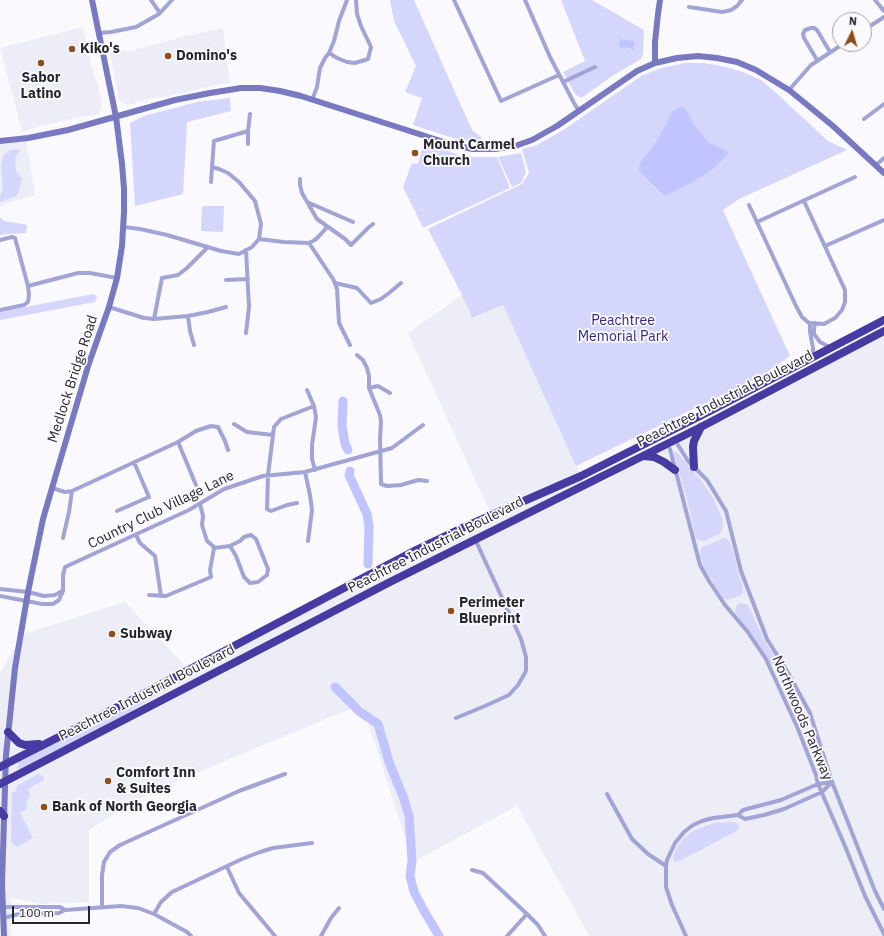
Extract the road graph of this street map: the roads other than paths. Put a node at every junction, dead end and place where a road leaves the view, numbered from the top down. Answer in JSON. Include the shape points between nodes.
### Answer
{"nodes":[{"id":1,"x":92,"y":0,"type":"edge"},
{"id":2,"x":151,"y":0,"type":"edge"},
{"id":3,"x":172,"y":0,"type":"edge"},
{"id":4,"x":347,"y":0,"type":"edge"},
{"id":5,"x":356,"y":0,"type":"edge"},
{"id":6,"x":454,"y":0,"type":"edge"},
{"id":7,"x":525,"y":0,"type":"edge"},
{"id":8,"x":660,"y":0,"type":"edge"},
{"id":9,"x":742,"y":0,"type":"edge"},
{"id":10,"x":875,"y":0,"type":"edge"},
{"id":11,"x":689,"y":7,"type":"dead end"},
{"id":12,"x":884,"y":11,"type":"edge"},
{"id":13,"x":160,"y":13,"type":"junction"},
{"id":14,"x":884,"y":17,"type":"edge"},
{"id":15,"x":872,"y":25,"type":"edge"},
{"id":16,"x":98,"y":33,"type":"junction"},
{"id":17,"x":830,"y":52,"type":"joint"},
{"id":18,"x":329,"y":53,"type":"junction"},
{"id":19,"x":817,"y":60,"type":"junction"},
{"id":20,"x":655,"y":63,"type":"junction"},
{"id":21,"x":595,"y":67,"type":"dead end"},
{"id":22,"x":559,"y":75,"type":"junction"},
{"id":23,"x":563,"y":82,"type":"junction"},
{"id":24,"x":789,"y":90,"type":"junction"},
{"id":25,"x":312,"y":100,"type":"junction"},
{"id":26,"x":884,"y":104,"type":"edge"},
{"id":27,"x":579,"y":111,"type":"junction"},
{"id":28,"x":250,"y":114,"type":"dead end"},
{"id":29,"x":116,"y":117,"type":"junction"},
{"id":30,"x":864,"y":119,"type":"dead end"},
{"id":31,"x":248,"y":130,"type":"junction"},
{"id":32,"x":0,"y":141,"type":"edge"},
{"id":33,"x":248,"y":144,"type":"dead end"},
{"id":34,"x":884,"y":158,"type":"edge"},
{"id":35,"x":876,"y":165,"type":"junction"},
{"id":36,"x":212,"y":167,"type":"junction"},
{"id":37,"x":883,"y":170,"type":"edge"},
{"id":38,"x":855,"y":177,"type":"dead end"},
{"id":39,"x":300,"y":179,"type":"dead end"},
{"id":40,"x":211,"y":182,"type":"dead end"},
{"id":41,"x":306,"y":201,"type":"junction"},
{"id":42,"x":804,"y":201,"type":"junction"},
{"id":43,"x":749,"y":204,"type":"dead end"},
{"id":44,"x":884,"y":220,"type":"edge"},
{"id":45,"x":353,"y":222,"type":"dead end"},
{"id":46,"x":757,"y":222,"type":"junction"},
{"id":47,"x":373,"y":224,"type":"dead end"},
{"id":48,"x":124,"y":227,"type":"junction"},
{"id":49,"x":327,"y":227,"type":"junction"},
{"id":50,"x":259,"y":239,"type":"junction"},
{"id":51,"x":0,"y":240,"type":"edge"},
{"id":52,"x":309,"y":243,"type":"junction"},
{"id":53,"x":825,"y":246,"type":"junction"},
{"id":54,"x":208,"y":247,"type":"junction"},
{"id":55,"x":246,"y":250,"type":"junction"},
{"id":56,"x":117,"y":278,"type":"junction"},
{"id":57,"x":248,"y":279,"type":"junction"},
{"id":58,"x":226,"y":280,"type":"dead end"},
{"id":59,"x":335,"y":283,"type":"junction"},
{"id":60,"x":401,"y":283,"type":"dead end"},
{"id":61,"x":28,"y":286,"type":"junction"},
{"id":62,"x":109,"y":306,"type":"junction"},
{"id":63,"x":226,"y":307,"type":"dead end"},
{"id":64,"x":0,"y":310,"type":"edge"},
{"id":65,"x":188,"y":316,"type":"junction"},
{"id":66,"x":154,"y":318,"type":"junction"},
{"id":67,"x":884,"y":320,"type":"edge"},
{"id":68,"x":813,"y":323,"type":"junction"},
{"id":69,"x":884,"y":331,"type":"edge"},
{"id":70,"x":246,"y":333,"type":"dead end"},
{"id":71,"x":817,"y":338,"type":"junction"},
{"id":72,"x":812,"y":340,"type":"junction"},
{"id":73,"x":194,"y":344,"type":"dead end"},
{"id":74,"x":350,"y":346,"type":"dead end"},
{"id":75,"x":830,"y":348,"type":"junction"},
{"id":76,"x":357,"y":355,"type":"dead end"},
{"id":77,"x":813,"y":357,"type":"junction"},
{"id":78,"x":369,"y":388,"type":"junction"},
{"id":79,"x":307,"y":390,"type":"dead end"},
{"id":80,"x":390,"y":393,"type":"dead end"},
{"id":81,"x":314,"y":406,"type":"junction"},
{"id":82,"x":234,"y":424,"type":"dead end"},
{"id":83,"x":422,"y":425,"type":"dead end"},
{"id":84,"x":701,"y":427,"type":"junction"},
{"id":85,"x":273,"y":435,"type":"junction"},
{"id":86,"x":178,"y":442,"type":"junction"},
{"id":87,"x":678,"y":445,"type":"dead end"},
{"id":88,"x":670,"y":448,"type":"dead end"},
{"id":89,"x":228,"y":450,"type":"dead end"},
{"id":90,"x":380,"y":451,"type":"junction"},
{"id":91,"x":644,"y":456,"type":"junction"},
{"id":92,"x":134,"y":462,"type":"junction"},
{"id":93,"x":694,"y":467,"type":"junction"},
{"id":94,"x":315,"y":470,"type":"junction"},
{"id":95,"x":675,"y":470,"type":"junction"},
{"id":96,"x":305,"y":472,"type":"junction"},
{"id":97,"x":268,"y":475,"type":"junction"},
{"id":98,"x":427,"y":481,"type":"dead end"},
{"id":99,"x":196,"y":485,"type":"dead end"},
{"id":100,"x":52,"y":488,"type":"junction"},
{"id":101,"x":72,"y":491,"type":"junction"},
{"id":102,"x":296,"y":503,"type":"dead end"},
{"id":103,"x":200,"y":504,"type":"junction"},
{"id":104,"x":117,"y":511,"type":"dead end"},
{"id":105,"x":136,"y":535,"type":"junction"},
{"id":106,"x":63,"y":538,"type":"dead end"},
{"id":107,"x":474,"y":539,"type":"junction"},
{"id":108,"x":308,"y":541,"type":"dead end"},
{"id":109,"x":230,"y":546,"type":"junction"},
{"id":110,"x":214,"y":548,"type":"junction"},
{"id":111,"x":0,"y":588,"type":"edge"},
{"id":112,"x":63,"y":591,"type":"junction"},
{"id":113,"x":28,"y":592,"type":"junction"},
{"id":114,"x":149,"y":595,"type":"dead end"},
{"id":115,"x":0,"y":596,"type":"edge"},
{"id":116,"x":161,"y":596,"type":"junction"},
{"id":117,"x":26,"y":602,"type":"junction"},
{"id":118,"x":456,"y":718,"type":"dead end"},
{"id":119,"x":8,"y":732,"type":"junction"},
{"id":120,"x":48,"y":742,"type":"junction"},
{"id":121,"x":3,"y":765,"type":"edge"},
{"id":122,"x":285,"y":774,"type":"dead end"},
{"id":123,"x":832,"y":782,"type":"junction"},
{"id":124,"x":3,"y":783,"type":"edge"},
{"id":125,"x":818,"y":784,"type":"junction"},
{"id":126,"x":822,"y":792,"type":"junction"},
{"id":127,"x":607,"y":794,"type":"dead end"},
{"id":128,"x":2,"y":814,"type":"edge"},
{"id":129,"x":738,"y":815,"type":"junction"},
{"id":130,"x":312,"y":843,"type":"dead end"},
{"id":131,"x":666,"y":866,"type":"junction"},
{"id":132,"x":227,"y":867,"type":"junction"},
{"id":133,"x":472,"y":870,"type":"dead end"},
{"id":134,"x":3,"y":906,"type":"junction"},
{"id":135,"x":102,"y":907,"type":"junction"},
{"id":136,"x":339,"y":908,"type":"dead end"},
{"id":137,"x":884,"y":909,"type":"edge"},
{"id":138,"x":65,"y":910,"type":"junction"},
{"id":139,"x":154,"y":914,"type":"junction"},
{"id":140,"x":528,"y":914,"type":"junction"},
{"id":141,"x":3,"y":918,"type":"junction"},
{"id":142,"x":884,"y":934,"type":"edge"},
{"id":143,"x":4,"y":936,"type":"edge"},
{"id":144,"x":191,"y":936,"type":"edge"},
{"id":145,"x":275,"y":936,"type":"edge"},
{"id":146,"x":321,"y":936,"type":"edge"},
{"id":147,"x":507,"y":936,"type":"edge"},
{"id":148,"x":546,"y":936,"type":"edge"},
{"id":149,"x":686,"y":936,"type":"edge"}],
"edges":[{"from":1,"to":16,"type":"street","name":"Medlock Bridge Road"},
{"from":2,"to":13,"type":"street"},
{"from":3,"to":13,"type":"street"},
{"from":4,"to":18,"type":"street"},
{"from":5,"to":18,"type":"street","via":[[357,14],[371,47],[368,59],[355,63],[347,62]]},
{"from":6,"to":22,"type":"street","via":[[501,101]]},
{"from":7,"to":22,"type":"street"},
{"from":8,"to":20,"type":"street"},
{"from":9,"to":11,"type":"street","via":[[731,10],[722,12]]},
{"from":10,"to":12,"type":"street"},
{"from":13,"to":16,"type":"street","via":[[136,27]]},
{"from":14,"to":15,"type":"street"},
{"from":16,"to":29,"type":"street","name":"Medlock Bridge Road"},
{"from":17,"to":19,"type":"street"},
{"from":17,"to":19,"type":"street","via":[[817,30],[805,30],[804,38]]},
{"from":18,"to":25,"type":"street","via":[[320,68]]},
{"from":19,"to":24,"type":"street"},
{"from":20,"to":24,"type":"street","via":[[698,56],[737,62]]},
{"from":20,"to":27,"type":"street","via":[[637,71]]},
{"from":21,"to":23,"type":"street"},
{"from":22,"to":23,"type":"street"},
{"from":23,"to":27,"type":"street"},
{"from":24,"to":35,"type":"street"},
{"from":25,"to":27,"type":"street","via":[[453,146],[495,150],[532,140]]},
{"from":25,"to":29,"type":"street","via":[[280,91],[241,88],[175,100]]},
{"from":26,"to":30,"type":"street"},
{"from":28,"to":31,"type":"street"},
{"from":29,"to":32,"type":"street","via":[[43,136]]},
{"from":29,"to":48,"type":"street","name":"Medlock Bridge Road","via":[[124,189]]},
{"from":31,"to":33,"type":"street"},
{"from":31,"to":36,"type":"street","via":[[214,141]]},
{"from":34,"to":35,"type":"street"},
{"from":35,"to":37,"type":"street"},
{"from":36,"to":40,"type":"street"},
{"from":36,"to":50,"type":"street","via":[[228,173],[240,182],[255,201],[261,224]]},
{"from":38,"to":42,"type":"street"},
{"from":39,"to":41,"type":"street"},
{"from":41,"to":45,"type":"street"},
{"from":41,"to":49,"type":"street","via":[[317,219]]},
{"from":42,"to":46,"type":"street"},
{"from":42,"to":53,"type":"street"},
{"from":43,"to":46,"type":"street"},
{"from":44,"to":53,"type":"street"},
{"from":46,"to":68,"type":"street","via":[[802,317]]},
{"from":47,"to":49,"type":"street","via":[[351,245]]},
{"from":48,"to":54,"type":"street"},
{"from":48,"to":56,"type":"street","name":"Medlock Bridge Road"},
{"from":49,"to":52,"type":"street"},
{"from":50,"to":52,"type":"street"},
{"from":50,"to":55,"type":"street"},
{"from":51,"to":61,"type":"street","via":[[15,238]]},
{"from":52,"to":59,"type":"street"},
{"from":53,"to":68,"type":"street","via":[[845,290],[845,302],[835,318],[824,324]]},
{"from":54,"to":55,"type":"street","via":[[239,254]]},
{"from":54,"to":66,"type":"street","via":[[178,275],[162,278]]},
{"from":55,"to":57,"type":"street"},
{"from":56,"to":61,"type":"street","via":[[78,273]]},
{"from":56,"to":62,"type":"street","name":"Medlock Bridge Road"},
{"from":57,"to":58,"type":"street"},
{"from":57,"to":70,"type":"street","via":[[249,307]]},
{"from":59,"to":60,"type":"street","via":[[357,288],[371,303]]},
{"from":59,"to":74,"type":"street","via":[[339,323]]},
{"from":61,"to":64,"type":"street","via":[[28,302]]},
{"from":62,"to":66,"type":"street","via":[[144,318]]},
{"from":62,"to":100,"type":"street","name":"Medlock Bridge Road","via":[[89,363]]},
{"from":63,"to":65,"type":"street"},
{"from":65,"to":66,"type":"street"},
{"from":65,"to":73,"type":"street"},
{"from":67,"to":75,"type":"highway","name":"Peachtree Industrial Boulevard"},
{"from":68,"to":71,"type":"street"},
{"from":68,"to":72,"type":"street","via":[[810,332]]},
{"from":69,"to":84,"type":"highway","name":"Peachtree Industrial Boulevard"},
{"from":71,"to":72,"type":"street"},
{"from":71,"to":75,"type":"street"},
{"from":72,"to":77,"type":"street"},
{"from":75,"to":77,"type":"highway","name":"Peachtree Industrial Boulevard"},
{"from":76,"to":78,"type":"street","via":[[367,368]]},
{"from":77,"to":120,"type":"highway","name":"Peachtree Industrial Boulevard","via":[[581,476],[416,550]]},
{"from":78,"to":80,"type":"street","via":[[378,386]]},
{"from":78,"to":90,"type":"street","via":[[381,422]]},
{"from":79,"to":81,"type":"street"},
{"from":81,"to":85,"type":"street","via":[[281,419],[274,426]]},
{"from":81,"to":94,"type":"street","via":[[316,417],[312,459]]},
{"from":82,"to":85,"type":"street","via":[[247,432]]},
{"from":83,"to":90,"type":"street","name":"Country Club Village Lane","via":[[392,448]]},
{"from":84,"to":91,"type":"highway","name":"Peachtree Industrial Boulevard"},
{"from":84,"to":93,"type":"highway","via":[[692,446]]},
{"from":85,"to":97,"type":"street"},
{"from":86,"to":89,"type":"street","via":[[196,431],[211,426],[218,427]]},
{"from":86,"to":92,"type":"street"},
{"from":86,"to":99,"type":"street"},
{"from":87,"to":93,"type":"street","name":"Northwoods Parkway"},
{"from":88,"to":95,"type":"street","name":"Northwoods Parkway"},
{"from":90,"to":94,"type":"street","name":"Country Club Village Lane"},
{"from":90,"to":98,"type":"street","via":[[381,484],[387,486],[418,480]]},
{"from":91,"to":95,"type":"highway","via":[[654,457]]},
{"from":91,"to":107,"type":"highway","name":"Peachtree Industrial Boulevard"},
{"from":92,"to":101,"type":"street"},
{"from":92,"to":104,"type":"street","via":[[149,497]]},
{"from":93,"to":123,"type":"street","name":"Northwoods Parkway","via":[[707,480],[726,511],[741,571],[767,639],[810,713]]},
{"from":94,"to":96,"type":"street","name":"Country Club Village Lane"},
{"from":95,"to":125,"type":"street","name":"Northwoods Parkway","via":[[700,565],[766,659],[798,729]]},
{"from":96,"to":97,"type":"street","name":"Country Club Village Lane"},
{"from":96,"to":108,"type":"street","via":[[312,510]]},
{"from":97,"to":102,"type":"street","via":[[269,511]]},
{"from":97,"to":103,"type":"street","name":"Country Club Village Lane","via":[[224,489]]},
{"from":100,"to":101,"type":"street","via":[[65,492]]},
{"from":100,"to":113,"type":"street","name":"Medlock Bridge Road"},
{"from":101,"to":106,"type":"street"},
{"from":103,"to":105,"type":"street","name":"Country Club Village Lane"},
{"from":103,"to":110,"type":"street","via":[[207,541]]},
{"from":105,"to":112,"type":"street","name":"Country Club Village Lane","via":[[65,567]]},
{"from":105,"to":116,"type":"street","via":[[155,556]]},
{"from":107,"to":118,"type":"street","via":[[521,640],[526,657],[526,671],[508,695]]},
{"from":107,"to":124,"type":"highway","name":"Peachtree Industrial Boulevard"},
{"from":109,"to":109,"type":"street","via":[[251,535],[256,539],[268,569],[267,575],[258,582],[250,583],[244,577]]},
{"from":109,"to":110,"type":"street"},
{"from":110,"to":116,"type":"street","via":[[211,577]]},
{"from":111,"to":113,"type":"street"},
{"from":112,"to":113,"type":"street","via":[[44,596]]},
{"from":112,"to":117,"type":"street","via":[[59,600],[53,604]]},
{"from":113,"to":117,"type":"street","name":"Medlock Bridge Road"},
{"from":114,"to":116,"type":"street"},
{"from":115,"to":117,"type":"street"},
{"from":117,"to":119,"type":"street","name":"Medlock Bridge Road"},
{"from":119,"to":120,"type":"highway","via":[[19,743],[25,745]]},
{"from":119,"to":121,"type":"street","name":"Medlock Bridge Road"},
{"from":120,"to":121,"type":"highway","name":"Peachtree Industrial Boulevard"},
{"from":121,"to":124,"type":"street","name":"Medlock Bridge Road"},
{"from":122,"to":135,"type":"street","via":[[239,791],[120,845],[110,852],[104,862],[102,875]]},
{"from":123,"to":125,"type":"street"},
{"from":123,"to":126,"type":"street"},
{"from":123,"to":137,"type":"street","name":"Northwoods Parkway"},
{"from":124,"to":128,"type":"street","name":"Medlock Bridge Road"},
{"from":125,"to":126,"type":"street","name":"Northwoods Parkway"},
{"from":125,"to":129,"type":"street","via":[[781,800],[743,810]]},
{"from":126,"to":129,"type":"street","via":[[764,816],[745,819]]},
{"from":126,"to":142,"type":"street","name":"Northwoods Parkway","via":[[865,896]]},
{"from":127,"to":131,"type":"street","via":[[632,839]]},
{"from":128,"to":134,"type":"street","name":"Medlock Bridge Road"},
{"from":129,"to":131,"type":"street","via":[[713,818],[693,825],[675,843]]},
{"from":130,"to":132,"type":"street","via":[[260,852]]},
{"from":131,"to":149,"type":"street","via":[[666,887]]},
{"from":132,"to":139,"type":"street","via":[[172,892],[161,902]]},
{"from":132,"to":145,"type":"street","via":[[239,893]]},
{"from":133,"to":140,"type":"street","via":[[483,873]]},
{"from":134,"to":138,"type":"street","via":[[60,907]]},
{"from":134,"to":141,"type":"street","name":"Medlock Bridge Road"},
{"from":135,"to":138,"type":"street"},
{"from":135,"to":139,"type":"street","via":[[138,908]]},
{"from":136,"to":146,"type":"street"},
{"from":138,"to":141,"type":"street","via":[[59,913],[19,914]]},
{"from":139,"to":144,"type":"street"},
{"from":140,"to":147,"type":"street"},
{"from":140,"to":148,"type":"street"},
{"from":141,"to":143,"type":"street","name":"Medlock Bridge Road"}]}
